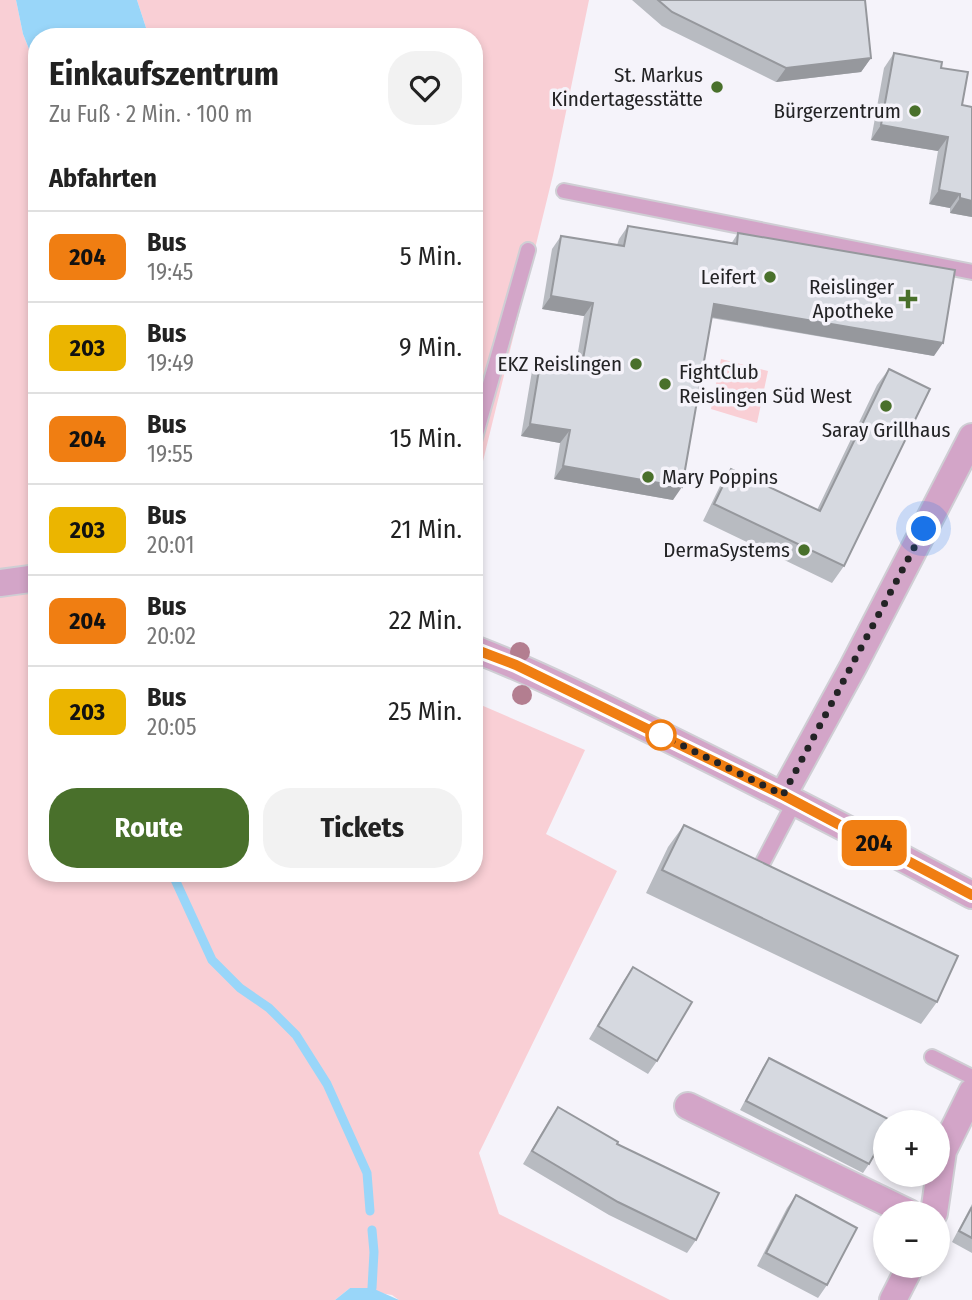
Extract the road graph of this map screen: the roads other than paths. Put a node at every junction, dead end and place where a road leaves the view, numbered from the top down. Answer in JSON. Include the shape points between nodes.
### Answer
{"nodes":[{"id":1,"x":564,"y":191,"type":"dead end"},
{"id":2,"x":528,"y":250,"type":"dead end"},
{"id":3,"x":972,"y":272,"type":"edge"},
{"id":4,"x":483,"y":409,"type":"edge"},
{"id":5,"x":972,"y":436,"type":"edge"},
{"id":6,"x":28,"y":579,"type":"edge"},
{"id":7,"x":0,"y":583,"type":"edge"},
{"id":8,"x":483,"y":653,"type":"edge"},
{"id":9,"x":789,"y":798,"type":"junction"},
{"id":10,"x":760,"y":868,"type":"edge"},
{"id":11,"x":972,"y":895,"type":"edge"},
{"id":12,"x":932,"y":1057,"type":"dead end"},
{"id":13,"x":972,"y":1077,"type":"edge"},
{"id":14,"x":972,"y":1092,"type":"edge"},
{"id":15,"x":688,"y":1106,"type":"dead end"},
{"id":16,"x":884,"y":1201,"type":"edge"},
{"id":17,"x":936,"y":1201,"type":"edge"},
{"id":18,"x":904,"y":1278,"type":"edge"},
{"id":19,"x":893,"y":1300,"type":"edge"}],
"edges":[{"from":1,"to":3,"type":"lane"},
{"from":2,"to":4,"type":"lane"},
{"from":5,"to":9,"type":"street"},
{"from":6,"to":7,"type":"street"},
{"from":8,"to":9,"type":"street"},
{"from":9,"to":10,"type":"lane"},
{"from":9,"to":11,"type":"street"},
{"from":12,"to":13,"type":"lane"},
{"from":14,"to":17,"type":"street","via":[[943,1151]]},
{"from":15,"to":16,"type":"street"},
{"from":18,"to":19,"type":"street"}]}
